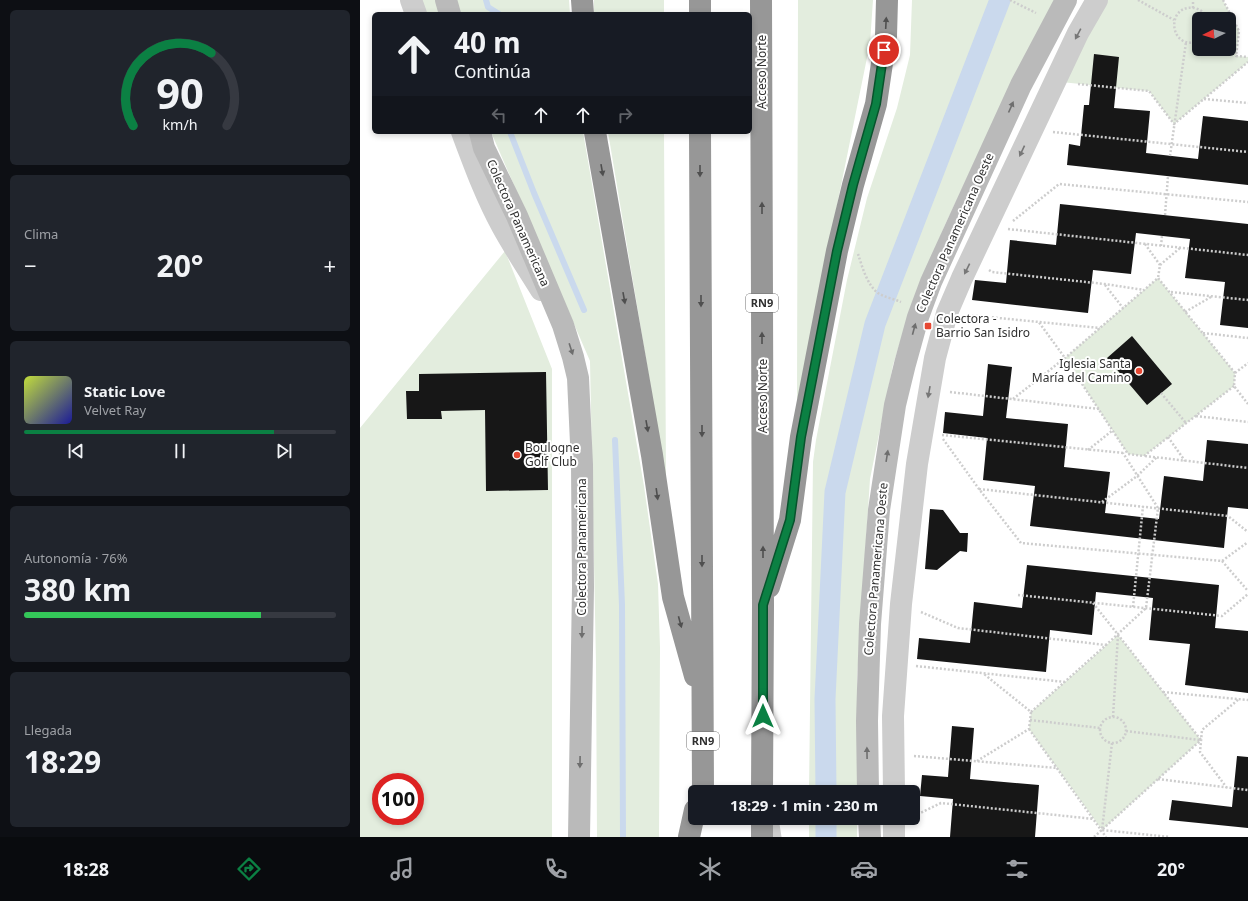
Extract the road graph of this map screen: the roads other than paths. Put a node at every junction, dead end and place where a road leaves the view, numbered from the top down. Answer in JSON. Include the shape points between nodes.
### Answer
{"nodes":[{"id":1,"x":411,"y":0,"type":"edge"},
{"id":2,"x":446,"y":0,"type":"edge"},
{"id":3,"x":582,"y":0,"type":"edge"},
{"id":4,"x":700,"y":0,"type":"edge"},
{"id":5,"x":761,"y":0,"type":"edge"},
{"id":6,"x":888,"y":0,"type":"edge"},
{"id":7,"x":1066,"y":0,"type":"edge"},
{"id":8,"x":1098,"y":0,"type":"edge"},
{"id":9,"x":415,"y":12,"type":"edge"},
{"id":10,"x":449,"y":12,"type":"edge"},
{"id":11,"x":582,"y":12,"type":"edge"},
{"id":12,"x":700,"y":12,"type":"edge"},
{"id":13,"x":463,"y":134,"type":"edge"},
{"id":14,"x":480,"y":134,"type":"edge"},
{"id":15,"x":595,"y":134,"type":"edge"},
{"id":16,"x":700,"y":134,"type":"edge"},
{"id":17,"x":563,"y":325,"type":"junction"},
{"id":18,"x":763,"y":605,"type":"junction"},
{"id":19,"x":703,"y":706,"type":"junction"},
{"id":20,"x":763,"y":763,"type":"junction"},
{"id":21,"x":702,"y":785,"type":"edge"},
{"id":22,"x":762,"y":785,"type":"edge"},
{"id":23,"x":767,"y":785,"type":"edge"},
{"id":24,"x":868,"y":785,"type":"edge"},
{"id":25,"x":894,"y":785,"type":"edge"},
{"id":26,"x":692,"y":825,"type":"edge"},
{"id":27,"x":703,"y":825,"type":"edge"},
{"id":28,"x":762,"y":825,"type":"edge"},
{"id":29,"x":774,"y":825,"type":"edge"},
{"id":30,"x":869,"y":825,"type":"edge"},
{"id":31,"x":894,"y":825,"type":"edge"},
{"id":32,"x":579,"y":837,"type":"edge"},
{"id":33,"x":689,"y":837,"type":"edge"},
{"id":34,"x":703,"y":837,"type":"edge"},
{"id":35,"x":762,"y":837,"type":"edge"},
{"id":36,"x":776,"y":837,"type":"edge"},
{"id":37,"x":870,"y":837,"type":"edge"},
{"id":38,"x":894,"y":837,"type":"edge"}],
"edges":[{"from":1,"to":9,"type":"street"},
{"from":2,"to":10,"type":"street"},
{"from":3,"to":11,"type":"highway"},
{"from":4,"to":12,"type":"highway"},
{"from":18,"to":5,"type":"highway","name":"Acceso Norte","number":"RN9","one_way":true},
{"from":18,"to":6,"type":"highway","one_way":true,"via":[[790,520],[801,437],[837,251],[876,104],[886,36]]},
{"from":24,"to":7,"type":"street","name":"Colectora Panamericana Oeste","one_way":true,"via":[[866,721],[869,632],[879,510],[904,364],[931,282],[1020,86]]},
{"from":8,"to":25,"type":"street","one_way":true,"via":[[1078,33],[971,260],[947,313],[935,358],[917,464],[901,604],[893,716]]},
{"from":13,"to":17,"type":"street","via":[[502,227]]},
{"from":14,"to":17,"type":"street","name":"Colectora Panamericana","via":[[484,148],[517,216]]},
{"from":15,"to":19,"type":"highway","one_way":true,"via":[[652,456],[673,597]]},
{"from":16,"to":19,"type":"highway","number":"RN9","one_way":true},
{"from":17,"to":32,"type":"street","name":"Colectora Panamericana","one_way":true,"via":[[574,356],[578,378],[582,458],[583,587]]},
{"from":18,"to":20,"type":"highway","name":"Acceso Norte","number":"RN9"},
{"from":19,"to":21,"type":"highway","number":"RN9"},
{"from":20,"to":22,"type":"highway","name":"Acceso Norte","number":"RN9"},
{"from":20,"to":23,"type":"lane"},
{"from":26,"to":33,"type":"highway"},
{"from":27,"to":34,"type":"highway"},
{"from":28,"to":35,"type":"highway"},
{"from":29,"to":36,"type":"lane"},
{"from":30,"to":37,"type":"street"},
{"from":31,"to":38,"type":"street"}]}
